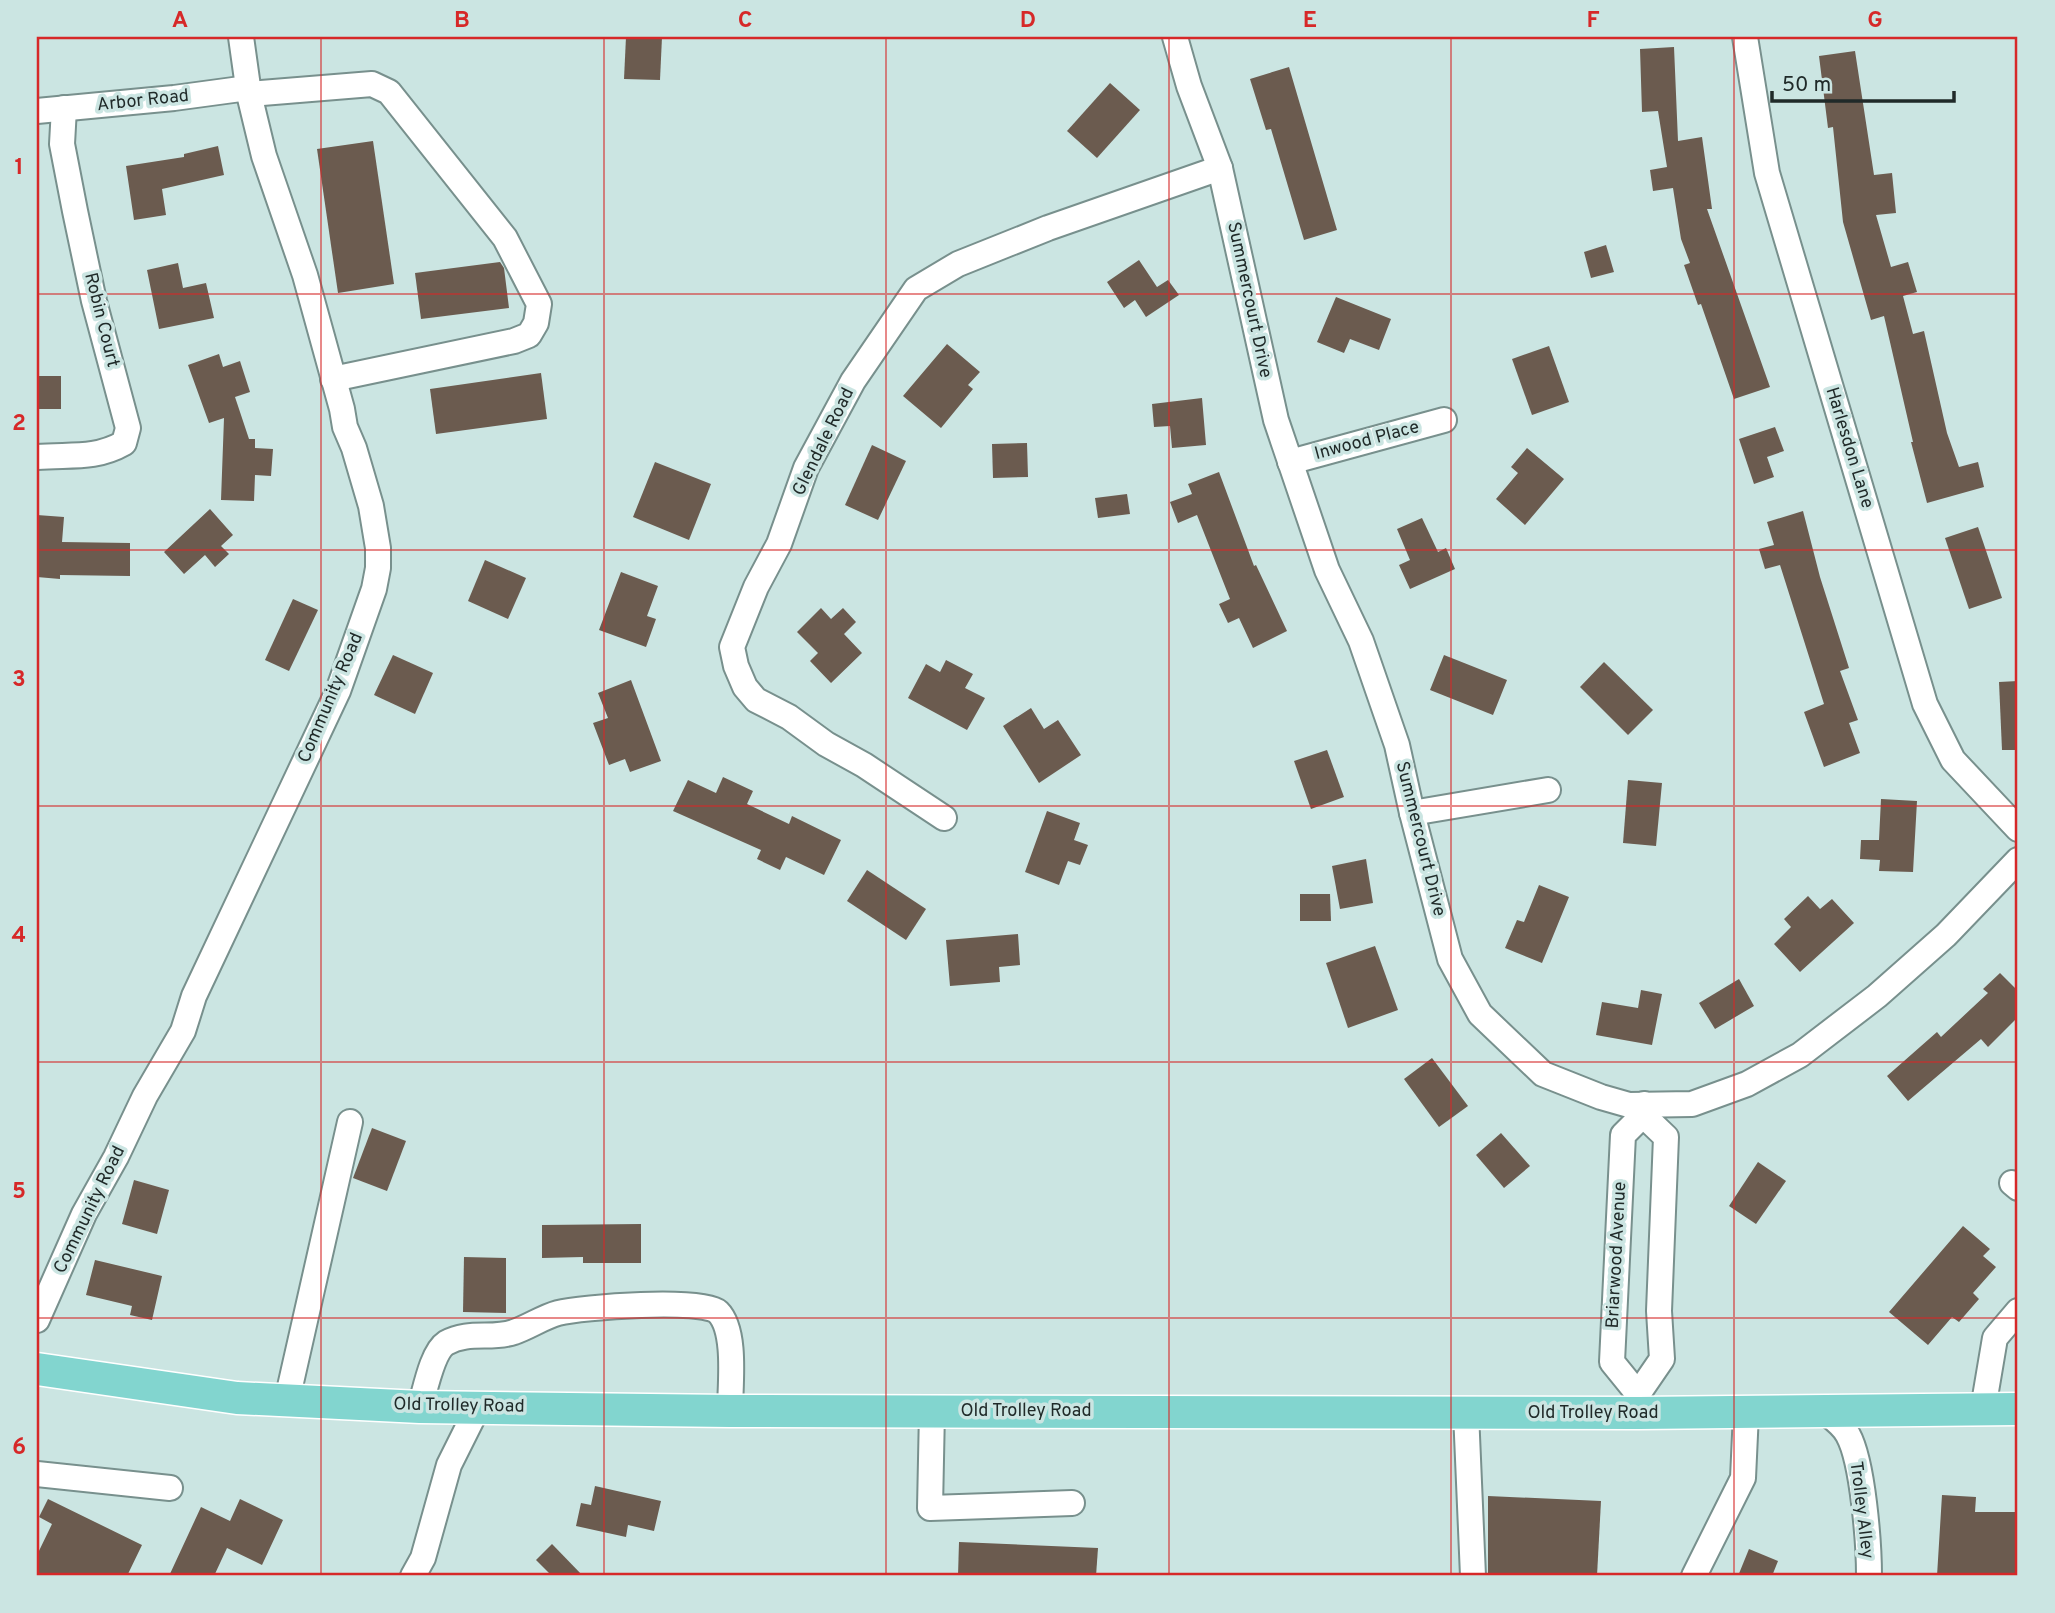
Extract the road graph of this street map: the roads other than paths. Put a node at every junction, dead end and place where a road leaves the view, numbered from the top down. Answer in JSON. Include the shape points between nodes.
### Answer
{"nodes":[{"id":1,"x":241,"y":37,"type":"edge"},
{"id":2,"x":1175,"y":37,"type":"edge"},
{"id":3,"x":1745,"y":37,"type":"edge"},
{"id":4,"x":249,"y":91,"type":"junction"},
{"id":5,"x":64,"y":108,"type":"junction"},
{"id":6,"x":37,"y":111,"type":"edge"},
{"id":7,"x":1220,"y":168,"type":"junction"},
{"id":8,"x":333,"y":379,"type":"junction"},
{"id":9,"x":1444,"y":420,"type":"dead end"},
{"id":10,"x":37,"y":457,"type":"edge"},
{"id":11,"x":1290,"y":462,"type":"junction"},
{"id":12,"x":1548,"y":790,"type":"dead end"},
{"id":13,"x":1412,"y":813,"type":"junction"},
{"id":14,"x":944,"y":818,"type":"dead end"},
{"id":15,"x":2018,"y":829,"type":"edge"},
{"id":16,"x":2018,"y":860,"type":"edge"},
{"id":17,"x":1644,"y":1109,"type":"junction"},
{"id":18,"x":350,"y":1122,"type":"dead end"},
{"id":19,"x":2018,"y":1311,"type":"edge"},
{"id":20,"x":37,"y":1320,"type":"edge"},
{"id":21,"x":37,"y":1368,"type":"edge"},
{"id":22,"x":287,"y":1400,"type":"junction"},
{"id":23,"x":1638,"y":1404,"type":"junction"},
{"id":24,"x":420,"y":1407,"type":"junction"},
{"id":25,"x":478,"y":1407,"type":"junction"},
{"id":26,"x":1983,"y":1409,"type":"junction"},
{"id":27,"x":2018,"y":1409,"type":"edge"},
{"id":28,"x":932,"y":1410,"type":"junction"},
{"id":29,"x":730,"y":1411,"type":"junction"},
{"id":30,"x":1466,"y":1412,"type":"junction"},
{"id":31,"x":1825,"y":1412,"type":"junction"},
{"id":32,"x":1746,"y":1413,"type":"junction"},
{"id":33,"x":37,"y":1474,"type":"edge"},
{"id":34,"x":170,"y":1488,"type":"dead end"},
{"id":35,"x":1072,"y":1503,"type":"dead end"},
{"id":36,"x":413,"y":1576,"type":"edge"},
{"id":37,"x":1473,"y":1576,"type":"edge"},
{"id":38,"x":1694,"y":1576,"type":"edge"},
{"id":39,"x":1869,"y":1576,"type":"edge"}],
"edges":[{"from":1,"to":4,"type":"street","name":"Community Road"},
{"from":2,"to":7,"type":"street","name":"Summercourt Drive"},
{"from":3,"to":15,"type":"street","name":"Harlesdon Lane","via":[[1767,173],[1925,704],[1953,760]]},
{"from":4,"to":5,"type":"street","name":"Arbor Road"},
{"from":4,"to":8,"type":"street","name":"Community Road","via":[[264,156],[305,275]]},
{"from":4,"to":8,"type":"street","name":"Arbor Road","via":[[372,84],[389,92],[505,238],[539,304],[536,323],[528,335],[514,341]]},
{"from":5,"to":6,"type":"street","name":"Arbor Road"},
{"from":5,"to":10,"type":"street","name":"Robin Court","via":[[62,144],[75,211],[128,428],[124,443],[107,453]]},
{"from":7,"to":11,"type":"street","name":"Summercourt Drive","via":[[1276,420]]},
{"from":7,"to":14,"type":"street","name":"Glendale Road","via":[[1048,228],[958,264],[916,289],[853,381],[806,468],[779,544],[732,647],[736,666],[756,700]]},
{"from":8,"to":20,"type":"street","name":"Community Road","via":[[372,506],[378,548],[374,589],[338,691],[194,996],[183,1031],[84,1214]]},
{"from":9,"to":11,"type":"street","name":"Inwood Place"},
{"from":11,"to":13,"type":"street","name":"Summercourt Drive","via":[[1327,570],[1366,654],[1397,744]]},
{"from":12,"to":13,"type":"street"},
{"from":13,"to":17,"type":"street","name":"Summercourt Drive","via":[[1450,958],[1480,1014],[1543,1074]]},
{"from":16,"to":17,"type":"street","name":"Summercourt Drive","via":[[1946,935],[1800,1055],[1747,1084],[1692,1104]]},
{"from":17,"to":23,"type":"street","via":[[1665,1137],[1662,1359]]},
{"from":17,"to":23,"type":"street","name":"Briarwood Avenue","via":[[1623,1135],[1612,1362]]},
{"from":18,"to":22,"type":"street"},
{"from":19,"to":26,"type":"street","via":[[1995,1338]]},
{"from":21,"to":22,"type":"main road","name":"Old Trolley Road","via":[[237,1398]]},
{"from":22,"to":24,"type":"main road","name":"Old Trolley Road"},
{"from":23,"to":30,"type":"main road","name":"Old Trolley Road"},
{"from":23,"to":32,"type":"main road","name":"Old Trolley Road"},
{"from":24,"to":25,"type":"main road","name":"Old Trolley Road"},
{"from":24,"to":29,"type":"street","via":[[433,1363],[444,1345],[468,1335],[512,1333],[559,1313],[681,1305],[707,1306],[717,1311],[725,1325],[731,1352]]},
{"from":25,"to":29,"type":"main road","name":"Old Trolley Road"},
{"from":25,"to":36,"type":"street","via":[[449,1465],[423,1558]]},
{"from":26,"to":27,"type":"main road","name":"Old Trolley Road"},
{"from":26,"to":31,"type":"main road","name":"Old Trolley Road"},
{"from":28,"to":29,"type":"main road","name":"Old Trolley Road"},
{"from":28,"to":30,"type":"main road","name":"Old Trolley Road"},
{"from":28,"to":35,"type":"street","via":[[930,1508]]},
{"from":30,"to":37,"type":"street"},
{"from":31,"to":32,"type":"main road","name":"Old Trolley Road"},
{"from":31,"to":39,"type":"street","name":"Trolley Alley","via":[[1849,1437],[1857,1462]]},
{"from":32,"to":38,"type":"street","via":[[1743,1478]]},
{"from":33,"to":34,"type":"street"}]}
